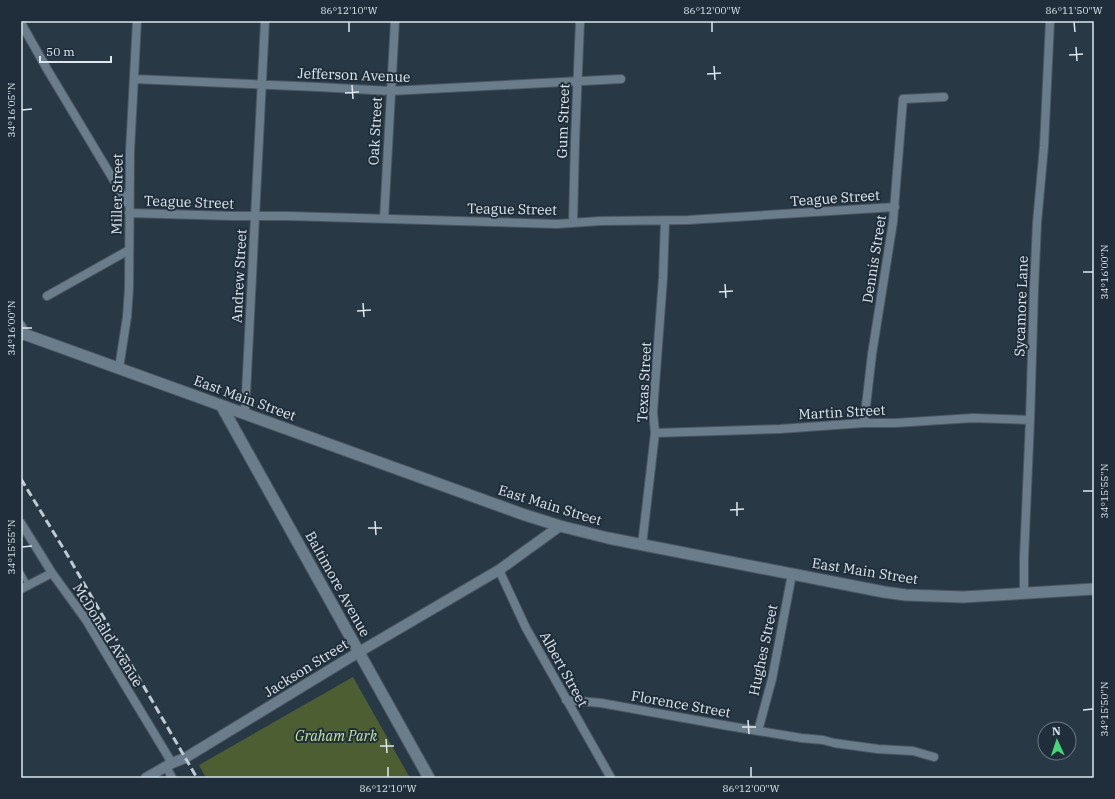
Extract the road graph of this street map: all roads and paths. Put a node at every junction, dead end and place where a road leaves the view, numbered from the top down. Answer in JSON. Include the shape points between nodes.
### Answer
{"nodes":[{"id":1,"x":137,"y":21,"type":"edge"},
{"id":2,"x":265,"y":21,"type":"edge"},
{"id":3,"x":395,"y":21,"type":"edge"},
{"id":4,"x":580,"y":21,"type":"edge"},
{"id":5,"x":1050,"y":21,"type":"edge"},
{"id":6,"x":22,"y":28,"type":"edge"},
{"id":7,"x":134,"y":79,"type":"junction"},
{"id":8,"x":621,"y":79,"type":"dead end"},
{"id":9,"x":578,"y":80,"type":"junction"},
{"id":10,"x":262,"y":85,"type":"junction"},
{"id":11,"x":390,"y":91,"type":"junction"},
{"id":12,"x":944,"y":97,"type":"dead end"},
{"id":13,"x":129,"y":204,"type":"junction"},
{"id":14,"x":895,"y":207,"type":"junction"},
{"id":15,"x":128,"y":213,"type":"junction"},
{"id":16,"x":255,"y":216,"type":"junction"},
{"id":17,"x":384,"y":219,"type":"junction"},
{"id":18,"x":665,"y":221,"type":"junction"},
{"id":19,"x":573,"y":223,"type":"junction"},
{"id":20,"x":129,"y":250,"type":"junction"},
{"id":21,"x":47,"y":296,"type":"dead end"},
{"id":22,"x":23,"y":331,"type":"edge"},
{"id":23,"x":119,"y":368,"type":"junction"},
{"id":24,"x":221,"y":405,"type":"junction"},
{"id":25,"x":245,"y":413,"type":"junction"},
{"id":26,"x":1030,"y":420,"type":"junction"},
{"id":27,"x":864,"y":423,"type":"junction"},
{"id":28,"x":654,"y":433,"type":"junction"},
{"id":29,"x":21,"y":523,"type":"edge"},
{"id":30,"x":560,"y":526,"type":"junction"},
{"id":31,"x":642,"y":545,"type":"junction"},
{"id":32,"x":499,"y":570,"type":"junction"},
{"id":33,"x":21,"y":572,"type":"edge"},
{"id":34,"x":52,"y":573,"type":"junction"},
{"id":35,"x":792,"y":574,"type":"junction"},
{"id":36,"x":25,"y":587,"type":"edge"},
{"id":37,"x":1094,"y":589,"type":"edge"},
{"id":38,"x":1024,"y":593,"type":"junction"},
{"id":39,"x":359,"y":652,"type":"junction"},
{"id":40,"x":566,"y":700,"type":"junction"},
{"id":41,"x":758,"y":730,"type":"junction"},
{"id":42,"x":934,"y":757,"type":"dead end"},
{"id":43,"x":169,"y":764,"type":"junction"},
{"id":44,"x":609,"y":777,"type":"edge"},
{"id":45,"x":146,"y":778,"type":"edge"},
{"id":46,"x":172,"y":778,"type":"edge"},
{"id":47,"x":429,"y":778,"type":"edge"}],
"edges":[{"from":1,"to":7,"type":"street","name":"Miller Street"},
{"from":2,"to":10,"type":"street","name":"Andrew Street"},
{"from":3,"to":11,"type":"street","name":"Oak Street"},
{"from":4,"to":9,"type":"street","name":"Gum Street"},
{"from":5,"to":26,"type":"street","name":"Sycamore Lane","via":[[1044,146],[1037,223]]},
{"from":6,"to":13,"type":"street"},
{"from":7,"to":10,"type":"street","name":"Jefferson Avenue"},
{"from":7,"to":13,"type":"street","name":"Miller Street"},
{"from":8,"to":9,"type":"street","name":"Jefferson Avenue"},
{"from":9,"to":11,"type":"street","name":"Jefferson Avenue"},
{"from":9,"to":19,"type":"street","name":"Gum Street"},
{"from":10,"to":11,"type":"street","name":"Jefferson Avenue"},
{"from":10,"to":16,"type":"street","name":"Andrew Street"},
{"from":11,"to":17,"type":"street","name":"Oak Street"},
{"from":12,"to":14,"type":"street","name":"Dennis Street","via":[[903,99]]},
{"from":13,"to":15,"type":"street","name":"Miller Street"},
{"from":14,"to":18,"type":"street","name":"Teague Street"},
{"from":14,"to":27,"type":"street","name":"Dennis Street"},
{"from":15,"to":16,"type":"street","name":"Teague Street"},
{"from":15,"to":20,"type":"street","name":"Miller Street"},
{"from":16,"to":17,"type":"street","name":"Teague Street"},
{"from":16,"to":25,"type":"street","name":"Andrew Street"},
{"from":17,"to":19,"type":"street","name":"Teague Street"},
{"from":18,"to":19,"type":"street","name":"Teague Street"},
{"from":18,"to":28,"type":"street","name":"Texas Street","via":[[653,412]]},
{"from":20,"to":21,"type":"street"},
{"from":20,"to":23,"type":"street","name":"Miller Street","via":[[127,317]]},
{"from":22,"to":23,"type":"main road","name":"East Main Street"},
{"from":23,"to":24,"type":"main road","name":"East Main Street"},
{"from":24,"to":25,"type":"main road","name":"East Main Street"},
{"from":24,"to":39,"type":"main road","name":"Baltimore Avenue"},
{"from":25,"to":30,"type":"main road","name":"East Main Street"},
{"from":26,"to":27,"type":"street","name":"Martin Street","via":[[973,418]]},
{"from":26,"to":38,"type":"street","name":"Sycamore Lane"},
{"from":27,"to":28,"type":"street","name":"Martin Street"},
{"from":28,"to":31,"type":"street","name":"Texas Street"},
{"from":29,"to":34,"type":"street","name":"McDonald Avenue"},
{"from":30,"to":31,"type":"main road","name":"East Main Street"},
{"from":30,"to":32,"type":"street","name":"Jackson Street"},
{"from":31,"to":35,"type":"main road","name":"East Main Street"},
{"from":32,"to":39,"type":"street","name":"Jackson Street"},
{"from":32,"to":40,"type":"street","name":"Albert Street","via":[[516,608]]},
{"from":33,"to":36,"type":"lane"},
{"from":34,"to":36,"type":"street"},
{"from":34,"to":43,"type":"street","name":"McDonald Avenue","via":[[86,620]]},
{"from":35,"to":38,"type":"main road","name":"East Main Street","via":[[906,595],[962,597]]},
{"from":35,"to":41,"type":"street","name":"Hughes Street","via":[[772,679]]},
{"from":37,"to":38,"type":"main road","name":"East Main Street"},
{"from":39,"to":43,"type":"street","name":"Jackson Street","via":[[185,758]]},
{"from":39,"to":47,"type":"main road","name":"Baltimore Avenue"},
{"from":40,"to":41,"type":"street","name":"Florence Street","via":[[601,703]]},
{"from":40,"to":44,"type":"street","name":"Albert Street"},
{"from":41,"to":42,"type":"street","name":"Florence Street","via":[[841,744],[913,751]]},
{"from":43,"to":45,"type":"street","name":"Jackson Street"},
{"from":43,"to":46,"type":"street","name":"McDonald Avenue"}]}
